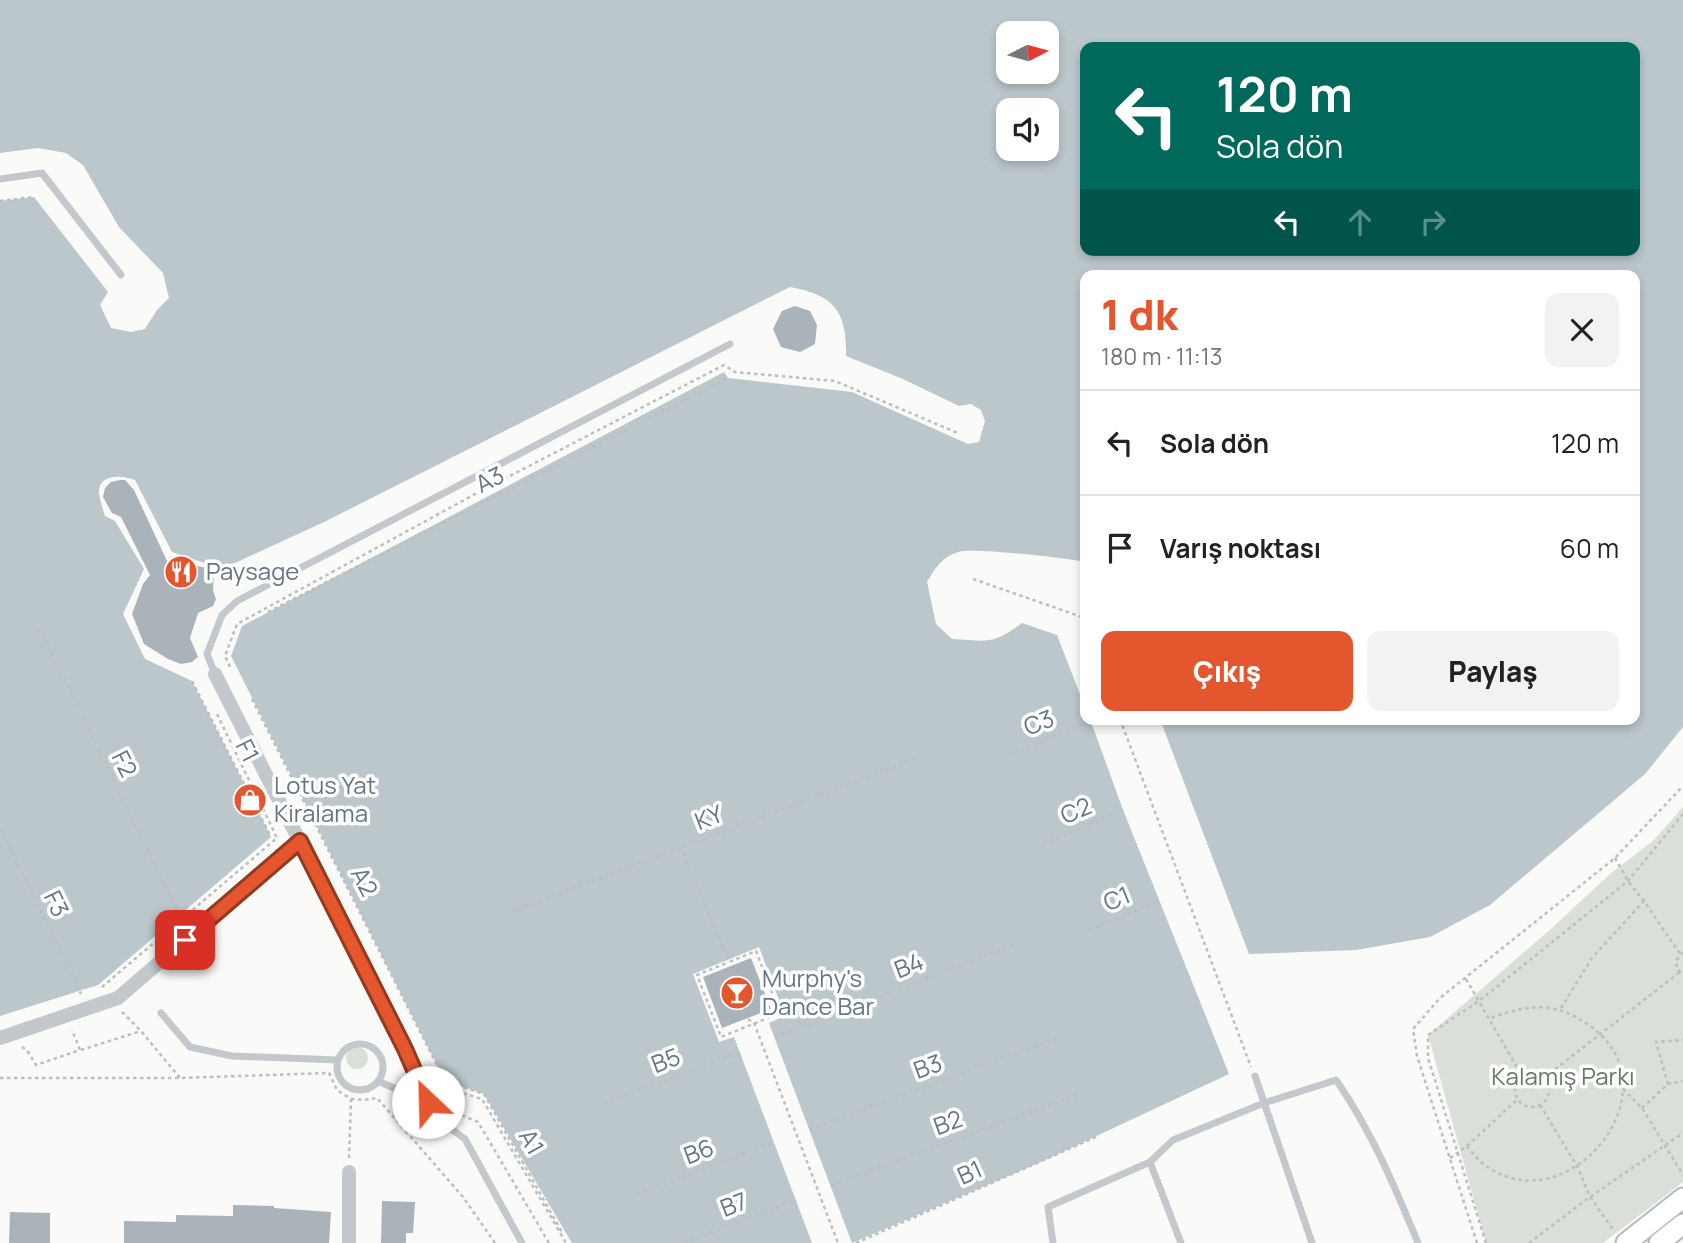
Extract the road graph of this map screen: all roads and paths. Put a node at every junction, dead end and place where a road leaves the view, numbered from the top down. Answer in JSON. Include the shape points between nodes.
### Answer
{"nodes":[{"id":1,"x":0,"y":179,"type":"edge"},
{"id":2,"x":34,"y":197,"type":"dead end"},
{"id":3,"x":0,"y":201,"type":"edge"},
{"id":4,"x":121,"y":275,"type":"dead end"},
{"id":5,"x":730,"y":344,"type":"dead end"},
{"id":6,"x":728,"y":378,"type":"dead end"},
{"id":7,"x":960,"y":434,"type":"dead end"},
{"id":8,"x":973,"y":579,"type":"dead end"},
{"id":9,"x":268,"y":612,"type":"dead end"},
{"id":10,"x":1080,"y":616,"type":"edge"},
{"id":11,"x":39,"y":628,"type":"dead end"},
{"id":12,"x":230,"y":667,"type":"dead end"},
{"id":13,"x":215,"y":674,"type":"joint"},
{"id":14,"x":192,"y":681,"type":"dead end"},
{"id":15,"x":252,"y":698,"type":"dead end"},
{"id":16,"x":216,"y":714,"type":"dead end"},
{"id":17,"x":1080,"y":725,"type":"edge"},
{"id":18,"x":1122,"y":725,"type":"edge"},
{"id":19,"x":918,"y":758,"type":"dead end"},
{"id":20,"x":1001,"y":758,"type":"dead end"},
{"id":21,"x":1683,"y":786,"type":"edge"},
{"id":22,"x":1123,"y":810,"type":"dead end"},
{"id":23,"x":1683,"y":814,"type":"edge"},
{"id":24,"x":0,"y":828,"type":"edge"},
{"id":25,"x":271,"y":836,"type":"dead end"},
{"id":26,"x":300,"y":841,"type":"junction"},
{"id":27,"x":1044,"y":844,"type":"dead end"},
{"id":28,"x":680,"y":848,"type":"junction"},
{"id":29,"x":1615,"y":858,"type":"junction"},
{"id":30,"x":1628,"y":881,"type":"junction"},
{"id":31,"x":1159,"y":901,"type":"dead end"},
{"id":32,"x":1644,"y":901,"type":"junction"},
{"id":33,"x":513,"y":911,"type":"dead end"},
{"id":34,"x":180,"y":915,"type":"dead end"},
{"id":35,"x":1089,"y":930,"type":"dead end"},
{"id":36,"x":1016,"y":944,"type":"dead end"},
{"id":37,"x":1681,"y":953,"type":"edge"},
{"id":38,"x":729,"y":962,"type":"junction"},
{"id":39,"x":1681,"y":973,"type":"edge"},
{"id":40,"x":1466,"y":978,"type":"junction"},
{"id":41,"x":100,"y":988,"type":"dead end"},
{"id":42,"x":91,"y":991,"type":"dead end"},
{"id":43,"x":1479,"y":1001,"type":"junction"},
{"id":44,"x":116,"y":1006,"type":"dead end"},
{"id":45,"x":1560,"y":1009,"type":"junction"},
{"id":46,"x":161,"y":1013,"type":"dead end"},
{"id":47,"x":1490,"y":1018,"type":"junction"},
{"id":48,"x":748,"y":1019,"type":"dead end"},
{"id":49,"x":69,"y":1022,"type":"dead end"},
{"id":50,"x":754,"y":1023,"type":"junction"},
{"id":51,"x":141,"y":1031,"type":"junction"},
{"id":52,"x":1602,"y":1035,"type":"junction"},
{"id":53,"x":775,"y":1037,"type":"dead end"},
{"id":54,"x":0,"y":1038,"type":"edge"},
{"id":55,"x":1058,"y":1038,"type":"dead end"},
{"id":56,"x":1683,"y":1040,"type":"edge"},
{"id":57,"x":17,"y":1044,"type":"dead end"},
{"id":58,"x":80,"y":1051,"type":"junction"},
{"id":59,"x":740,"y":1052,"type":"dead end"},
{"id":60,"x":338,"y":1060,"type":"junction"},
{"id":61,"x":427,"y":1062,"type":"dead end"},
{"id":62,"x":1255,"y":1076,"type":"joint"},
{"id":63,"x":1522,"y":1076,"type":"junction"},
{"id":64,"x":180,"y":1078,"type":"junction"},
{"id":65,"x":1544,"y":1078,"type":"junction"},
{"id":66,"x":0,"y":1079,"type":"edge"},
{"id":67,"x":378,"y":1081,"type":"junction"},
{"id":68,"x":445,"y":1081,"type":"joint"},
{"id":69,"x":1683,"y":1081,"type":"edge"},
{"id":70,"x":1668,"y":1084,"type":"junction"},
{"id":71,"x":1623,"y":1089,"type":"junction"},
{"id":72,"x":1077,"y":1095,"type":"dead end"},
{"id":73,"x":351,"y":1099,"type":"junction"},
{"id":74,"x":1518,"y":1099,"type":"junction"},
{"id":75,"x":428,"y":1102,"type":"junction"},
{"id":76,"x":605,"y":1103,"type":"dead end"},
{"id":77,"x":1264,"y":1103,"type":"junction"},
{"id":78,"x":1540,"y":1105,"type":"junction"},
{"id":79,"x":1642,"y":1108,"type":"junction"},
{"id":80,"x":437,"y":1119,"type":"junction"},
{"id":81,"x":810,"y":1129,"type":"dead end"},
{"id":82,"x":1683,"y":1133,"type":"edge"},
{"id":83,"x":1098,"y":1136,"type":"dead end"},
{"id":84,"x":774,"y":1142,"type":"dead end"},
{"id":85,"x":1665,"y":1145,"type":"junction"},
{"id":86,"x":1467,"y":1146,"type":"junction"},
{"id":87,"x":1457,"y":1154,"type":"junction"},
{"id":88,"x":1450,"y":1158,"type":"junction"},
{"id":89,"x":1150,"y":1161,"type":"junction"},
{"id":90,"x":1577,"y":1166,"type":"junction"},
{"id":91,"x":349,"y":1172,"type":"joint"},
{"id":92,"x":1683,"y":1175,"type":"edge"},
{"id":93,"x":831,"y":1185,"type":"dead end"},
{"id":94,"x":637,"y":1194,"type":"dead end"},
{"id":95,"x":1590,"y":1197,"type":"junction"},
{"id":96,"x":1683,"y":1198,"type":"edge"},
{"id":97,"x":796,"y":1200,"type":"dead end"},
{"id":98,"x":1683,"y":1224,"type":"edge"},
{"id":99,"x":1621,"y":1238,"type":"edge"},
{"id":100,"x":349,"y":1243,"type":"edge"},
{"id":101,"x":495,"y":1243,"type":"edge"},
{"id":102,"x":522,"y":1243,"type":"edge"},
{"id":103,"x":549,"y":1243,"type":"edge"},
{"id":104,"x":567,"y":1243,"type":"edge"},
{"id":105,"x":684,"y":1243,"type":"edge"},
{"id":106,"x":838,"y":1243,"type":"edge"},
{"id":107,"x":856,"y":1243,"type":"edge"},
{"id":108,"x":1053,"y":1243,"type":"edge"},
{"id":109,"x":1181,"y":1243,"type":"edge"},
{"id":110,"x":1312,"y":1243,"type":"edge"},
{"id":111,"x":1418,"y":1243,"type":"edge"},
{"id":112,"x":1477,"y":1243,"type":"edge"},
{"id":113,"x":1486,"y":1243,"type":"edge"},
{"id":114,"x":1530,"y":1243,"type":"edge"},
{"id":115,"x":1660,"y":1243,"type":"edge"}],
"edges":[{"from":1,"to":4,"type":"lane","via":[[42,173]]},
{"from":2,"to":3,"type":"path"},
{"from":5,"to":13,"type":"lane","via":[[237,601],[222,615],[207,654]]},
{"from":6,"to":9,"type":"path","name":"A3"},
{"from":7,"to":12,"type":"path","via":[[835,381],[735,372],[724,365],[237,624],[225,656]]},
{"from":8,"to":10,"type":"path"},
{"from":11,"to":34,"type":"path","name":"F2"},
{"from":13,"to":26,"type":"street"},
{"from":14,"to":25,"type":"path","name":"F1"},
{"from":15,"to":68,"type":"path","name":"A2"},
{"from":16,"to":41,"type":"path","via":[[277,838]]},
{"from":17,"to":20,"type":"path","name":"C3"},
{"from":18,"to":62,"type":"path"},
{"from":19,"to":28,"type":"path","name":"KY"},
{"from":21,"to":29,"type":"path"},
{"from":22,"to":27,"type":"path","name":"C2"},
{"from":23,"to":30,"type":"path"},
{"from":24,"to":42,"type":"path","name":"F3","via":[[80,994]]},
{"from":26,"to":54,"type":"street","via":[[118,998]]},
{"from":26,"to":75,"type":"street"},
{"from":28,"to":33,"type":"path","name":"KY"},
{"from":28,"to":38,"type":"path"},
{"from":29,"to":30,"type":"path"},
{"from":29,"to":40,"type":"path"},
{"from":30,"to":32,"type":"path"},
{"from":30,"to":43,"type":"path"},
{"from":31,"to":35,"type":"path","name":"C1"},
{"from":32,"to":37,"type":"path"},
{"from":32,"to":45,"type":"path","via":[[1592,958]]},
{"from":36,"to":53,"type":"path","name":"B4"},
{"from":37,"to":39,"type":"path","via":[[1676,961]]},
{"from":38,"to":50,"type":"path","via":[[756,951],[780,1013]]},
{"from":38,"to":50,"type":"path","via":[[696,975],[721,1037]]},
{"from":39,"to":52,"type":"path"},
{"from":40,"to":43,"type":"path"},
{"from":40,"to":88,"type":"path","via":[[1440,998],[1413,1029]]},
{"from":43,"to":47,"type":"path"},
{"from":43,"to":87,"type":"path","via":[[1428,1035],[1429,1058]]},
{"from":44,"to":51,"type":"path"},
{"from":45,"to":47,"type":"path","via":[[1532,1006]]},
{"from":45,"to":52,"type":"path"},
{"from":46,"to":60,"type":"lane","via":[[190,1047],[232,1056]]},
{"from":47,"to":63,"type":"path"},
{"from":48,"to":50,"type":"path"},
{"from":49,"to":58,"type":"path"},
{"from":50,"to":106,"type":"path"},
{"from":51,"to":58,"type":"path"},
{"from":51,"to":64,"type":"path"},
{"from":52,"to":65,"type":"path"},
{"from":52,"to":71,"type":"path","via":[[1615,1054]]},
{"from":55,"to":81,"type":"path","name":"B3"},
{"from":56,"to":70,"type":"path","via":[[1656,1042]]},
{"from":57,"to":58,"type":"path","via":[[36,1065]]},
{"from":59,"to":76,"type":"path","name":"B5"},
{"from":60,"to":67,"type":"lane","via":[[338,1074],[346,1086],[359,1090]]},
{"from":60,"to":67,"type":"lane","via":[[354,1045],[369,1047],[382,1064]]},
{"from":61,"to":104,"type":"path","via":[[439,1086],[482,1100]]},
{"from":62,"to":77,"type":"lane"},
{"from":63,"to":65,"type":"path","via":[[1536,1073]]},
{"from":63,"to":74,"type":"path","via":[[1517,1084]]},
{"from":64,"to":66,"type":"path"},
{"from":64,"to":73,"type":"path","via":[[329,1073],[337,1090]]},
{"from":65,"to":78,"type":"path","via":[[1549,1092]]},
{"from":67,"to":80,"type":"lane"},
{"from":68,"to":104,"type":"path","name":"A1","via":[[484,1094]]},
{"from":69,"to":70,"type":"path"},
{"from":70,"to":79,"type":"path"},
{"from":71,"to":79,"type":"path"},
{"from":71,"to":90,"type":"path","via":[[1611,1131]]},
{"from":72,"to":93,"type":"path","name":"B2"},
{"from":73,"to":91,"type":"path"},
{"from":73,"to":101,"type":"path","via":[[377,1098],[463,1196]]},
{"from":74,"to":78,"type":"path","via":[[1528,1106]]},
{"from":74,"to":86,"type":"path"},
{"from":75,"to":80,"type":"street"},
{"from":75,"to":103,"type":"path","via":[[478,1122]]},
{"from":77,"to":89,"type":"lane","via":[[1173,1140]]},
{"from":77,"to":110,"type":"lane"},
{"from":77,"to":111,"type":"lane","via":[[1336,1080],[1391,1178]]},
{"from":78,"to":90,"type":"path"},
{"from":79,"to":85,"type":"path"},
{"from":80,"to":102,"type":"lane","via":[[465,1139]]},
{"from":82,"to":85,"type":"path"},
{"from":83,"to":107,"type":"path","name":"B1"},
{"from":84,"to":94,"type":"path","name":"B6"},
{"from":85,"to":92,"type":"path"},
{"from":85,"to":95,"type":"path"},
{"from":86,"to":87,"type":"path"},
{"from":86,"to":90,"type":"path","via":[[1481,1162],[1510,1178],[1545,1180]]},
{"from":87,"to":88,"type":"path"},
{"from":87,"to":113,"type":"path"},
{"from":88,"to":112,"type":"path"},
{"from":89,"to":108,"type":"lane","via":[[1048,1207]]},
{"from":89,"to":109,"type":"lane"},
{"from":90,"to":95,"type":"path"},
{"from":91,"to":100,"type":"street"},
{"from":95,"to":99,"type":"path"},
{"from":95,"to":114,"type":"path"},
{"from":96,"to":99,"type":"street"},
{"from":97,"to":105,"type":"path","name":"B7"},
{"from":98,"to":115,"type":"street"}]}
